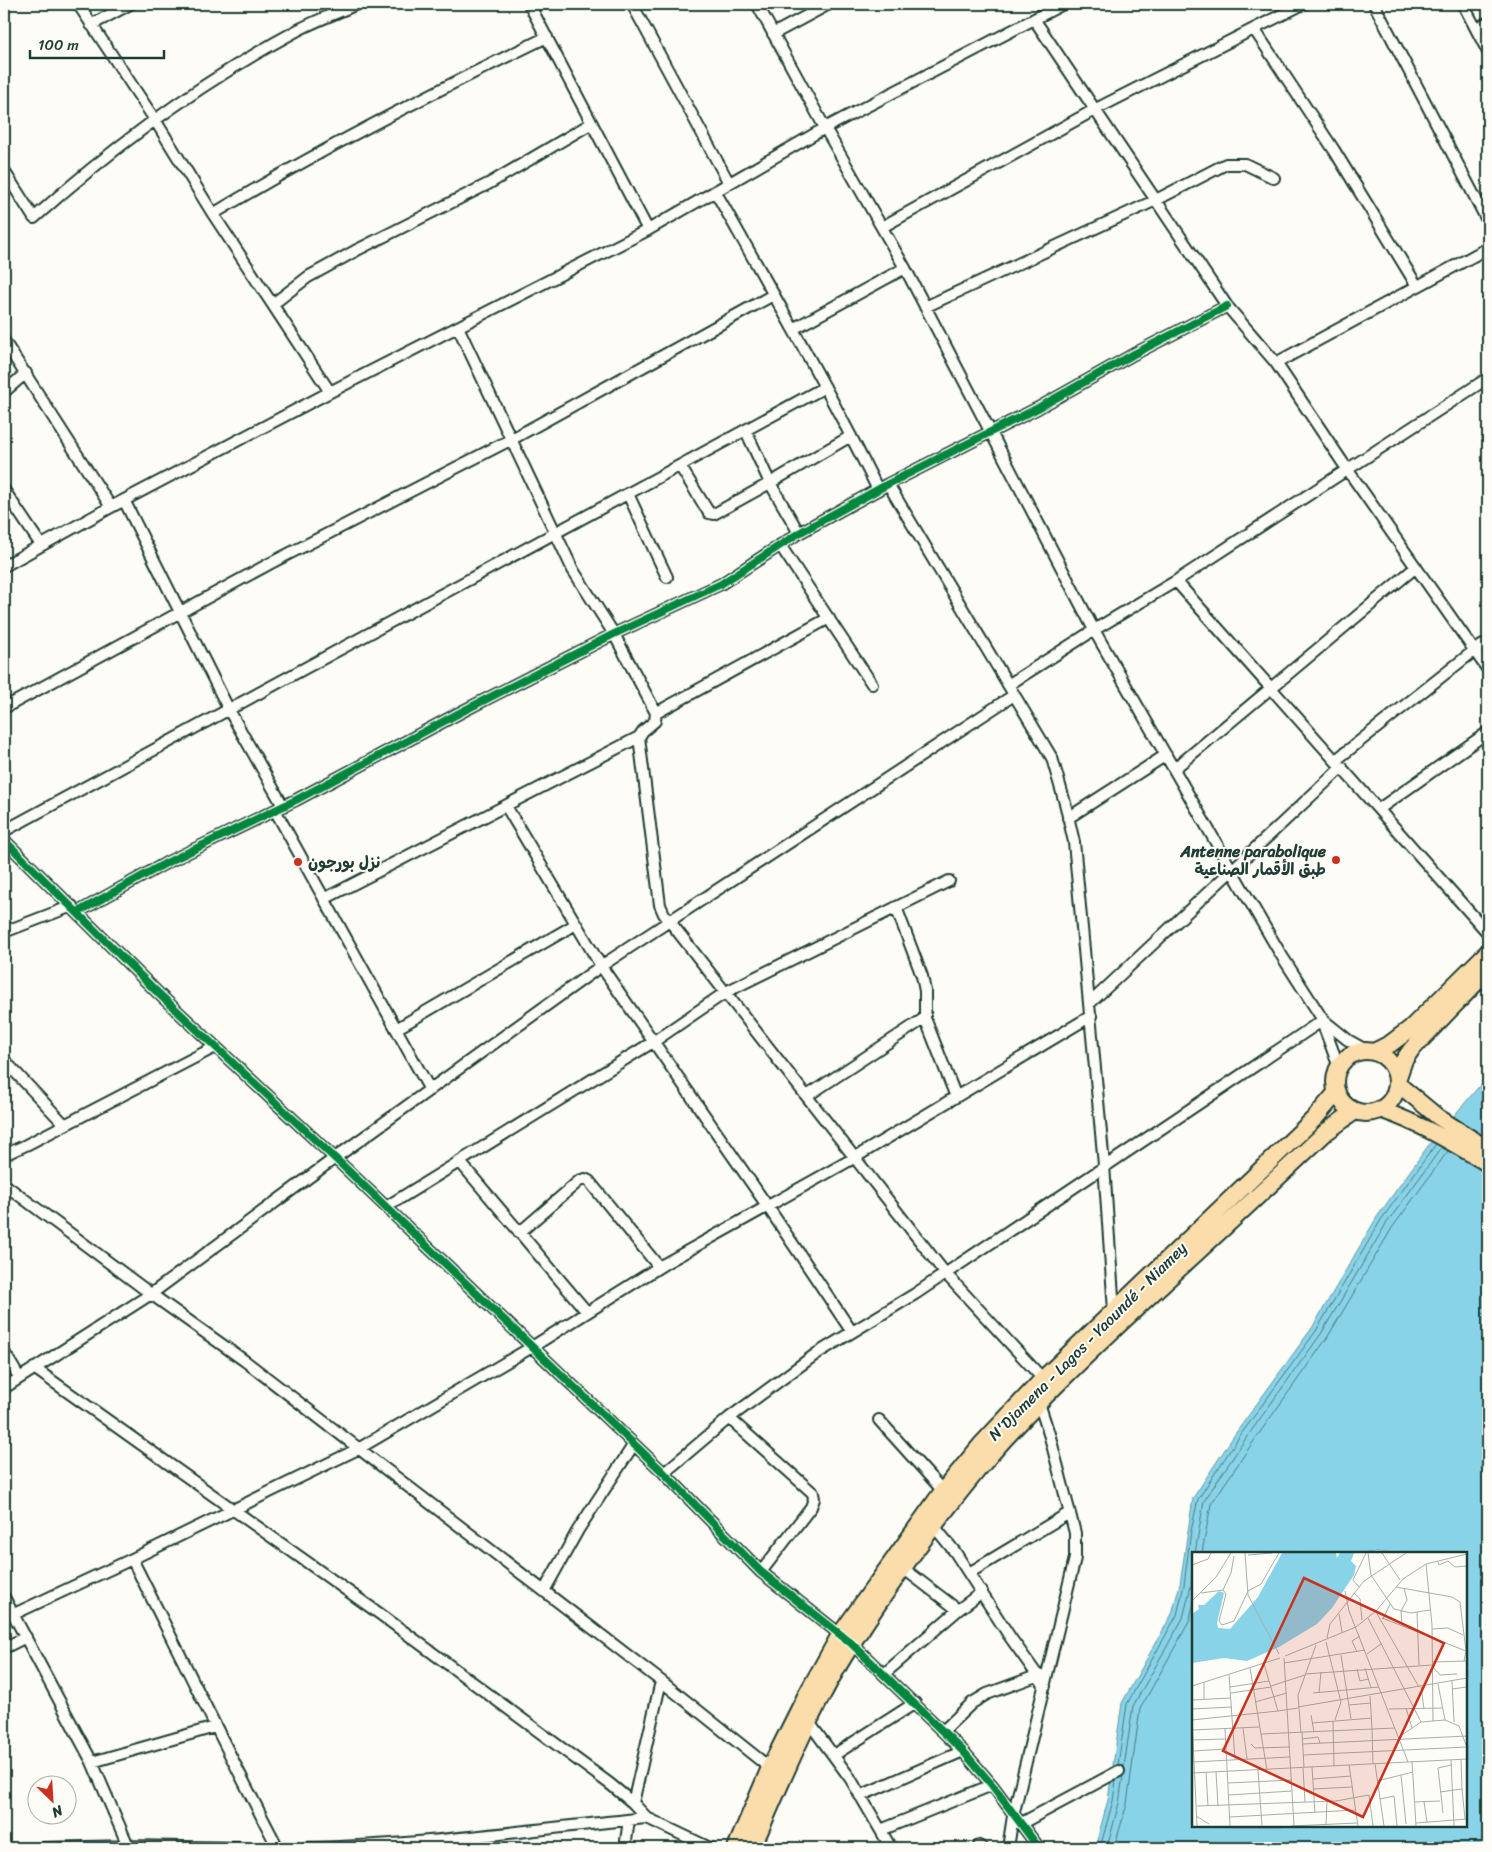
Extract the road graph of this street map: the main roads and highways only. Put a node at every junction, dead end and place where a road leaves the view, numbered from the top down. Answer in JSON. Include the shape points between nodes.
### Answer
{"nodes":[{"id":1,"x":1488,"y":952,"type":"edge"},
{"id":2,"x":1488,"y":970,"type":"edge"},
{"id":3,"x":1371,"y":1050,"type":"junction"},
{"id":4,"x":1398,"y":1080,"type":"junction"},
{"id":5,"x":1336,"y":1092,"type":"junction"},
{"id":6,"x":1381,"y":1110,"type":"junction"},
{"id":7,"x":1355,"y":1111,"type":"junction"},
{"id":8,"x":1488,"y":1149,"type":"edge"},
{"id":9,"x":1488,"y":1164,"type":"edge"},
{"id":10,"x":846,"y":1639,"type":"junction"},
{"id":11,"x":736,"y":1848,"type":"edge"},
{"id":12,"x":752,"y":1848,"type":"edge"}],
"edges":[{"from":1,"to":3,"type":"highway","via":[[1410,1029],[1390,1044]]},
{"from":2,"to":4,"type":"highway","via":[[1411,1050]]},
{"from":3,"to":4,"type":"highway","via":[[1389,1060]]},
{"from":3,"to":5,"type":"highway","via":[[1347,1057],[1335,1079]]},
{"from":4,"to":6,"type":"highway","via":[[1394,1096]]},
{"from":4,"to":8,"type":"main road","via":[[1428,1110]]},
{"from":5,"to":7,"type":"highway","via":[[1344,1104]]},
{"from":5,"to":10,"type":"highway","name":"N'Djamena - Lagos - Yaoundé - Niamey","via":[[1315,1118],[1043,1379],[981,1445],[943,1491]]},
{"from":6,"to":7,"type":"highway"},
{"from":6,"to":9,"type":"main road","via":[[1429,1129]]},
{"from":7,"to":10,"type":"highway","name":"N'Djamena - Lagos - Yaoundé - Niamey","via":[[1334,1125],[1039,1403],[986,1461]]},
{"from":10,"to":11,"type":"highway","name":"N'Djamena - Lagos - Yaoundé - Niamey","via":[[806,1696],[770,1768]]},
{"from":10,"to":12,"type":"highway","name":"N'Djamena - Lagos - Yaoundé - Niamey"}]}
